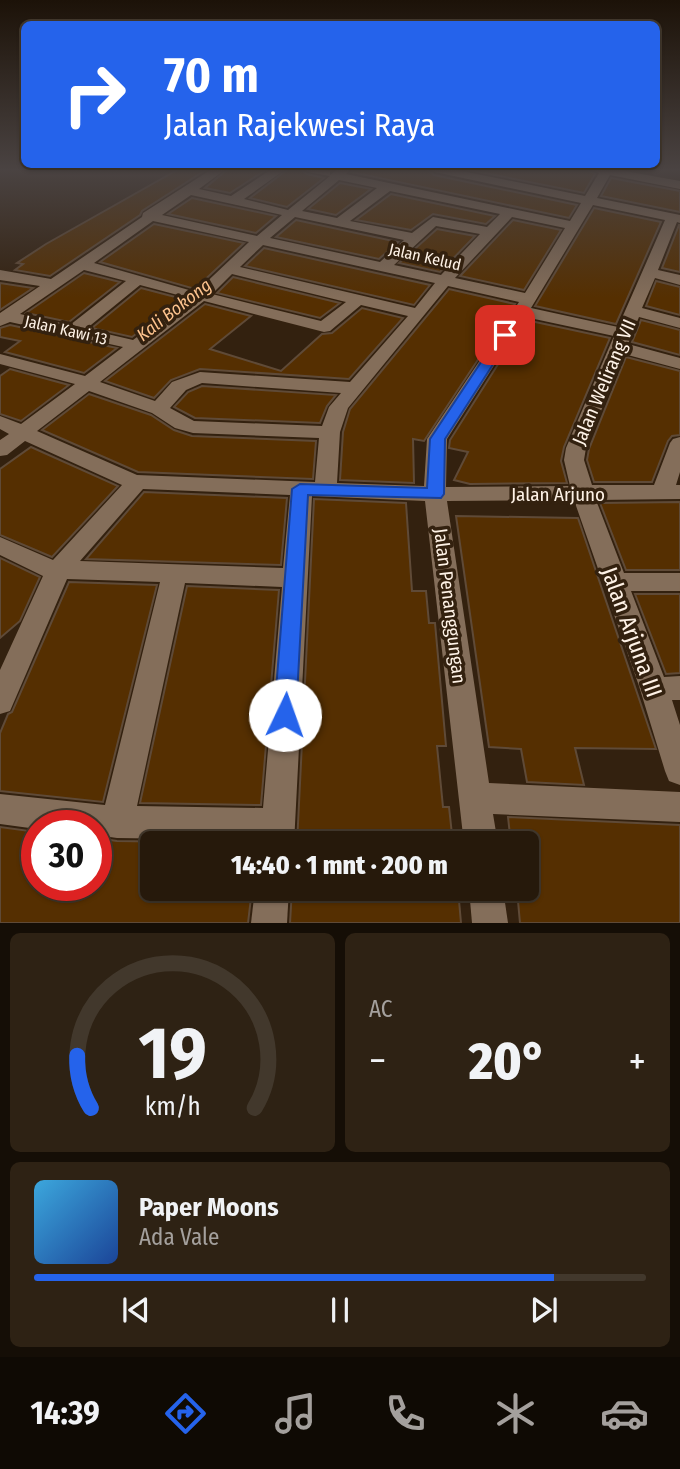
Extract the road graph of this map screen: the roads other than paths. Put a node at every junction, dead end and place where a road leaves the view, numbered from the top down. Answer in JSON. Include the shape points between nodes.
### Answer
{"nodes":[{"id":1,"x":154,"y":212,"type":"edge"},
{"id":2,"x":287,"y":212,"type":"joint"},
{"id":3,"x":354,"y":212,"type":"edge"},
{"id":4,"x":504,"y":212,"type":"edge"},
{"id":5,"x":582,"y":212,"type":"edge"},
{"id":6,"x":645,"y":212,"type":"edge"},
{"id":7,"x":508,"y":213,"type":"junction"},
{"id":8,"x":148,"y":216,"type":"junction"},
{"id":9,"x":676,"y":218,"type":"edge"},
{"id":10,"x":339,"y":223,"type":"junction"},
{"id":11,"x":575,"y":226,"type":"junction"},
{"id":12,"x":490,"y":232,"type":"junction"},
{"id":13,"x":257,"y":238,"type":"junction"},
{"id":14,"x":414,"y":238,"type":"junction"},
{"id":15,"x":84,"y":265,"type":"junction"},
{"id":16,"x":385,"y":266,"type":"junction"},
{"id":17,"x":228,"y":269,"type":"junction"},
{"id":18,"x":650,"y":272,"type":"junction"},
{"id":19,"x":0,"y":275,"type":"edge"},
{"id":20,"x":138,"y":279,"type":"junction"},
{"id":21,"x":445,"y":280,"type":"junction"},
{"id":22,"x":680,"y":280,"type":"edge"},
{"id":23,"x":55,"y":284,"type":"junction"},
{"id":24,"x":195,"y":294,"type":"junction"},
{"id":25,"x":358,"y":300,"type":"junction"},
{"id":26,"x":525,"y":305,"type":"junction"},
{"id":27,"x":634,"y":311,"type":"junction"},
{"id":28,"x":419,"y":314,"type":"junction"},
{"id":29,"x":3,"y":318,"type":"edge"},
{"id":30,"x":680,"y":323,"type":"edge"},
{"id":31,"x":73,"y":331,"type":"junction"},
{"id":32,"x":620,"y":340,"type":"junction"},
{"id":33,"x":126,"y":343,"type":"junction"},
{"id":34,"x":0,"y":359,"type":"edge"},
{"id":35,"x":680,"y":364,"type":"edge"},
{"id":36,"x":83,"y":381,"type":"junction"},
{"id":37,"x":354,"y":388,"type":"junction"},
{"id":38,"x":159,"y":409,"type":"junction"},
{"id":39,"x":12,"y":428,"type":"edge"},
{"id":40,"x":330,"y":432,"type":"junction"},
{"id":41,"x":680,"y":443,"type":"edge"},
{"id":42,"x":0,"y":450,"type":"edge"},
{"id":43,"x":137,"y":482,"type":"junction"},
{"id":44,"x":313,"y":490,"type":"junction"},
{"id":45,"x":671,"y":492,"type":"edge"},
{"id":46,"x":436,"y":494,"type":"junction"},
{"id":47,"x":583,"y":494,"type":"junction"},
{"id":48,"x":0,"y":545,"type":"edge"},
{"id":49,"x":58,"y":570,"type":"junction"},
{"id":50,"x":174,"y":576,"type":"junction"},
{"id":51,"x":294,"y":578,"type":"junction"},
{"id":52,"x":613,"y":582,"type":"junction"},
{"id":53,"x":680,"y":582,"type":"edge"},
{"id":54,"x":3,"y":685,"type":"edge"},
{"id":55,"x":667,"y":689,"type":"edge"},
{"id":56,"x":680,"y":771,"type":"edge"},
{"id":57,"x":475,"y":798,"type":"junction"},
{"id":58,"x":680,"y":807,"type":"edge"},
{"id":59,"x":0,"y":809,"type":"edge"},
{"id":60,"x":117,"y":822,"type":"junction"},
{"id":61,"x":237,"y":831,"type":"edge"},
{"id":62,"x":277,"y":831,"type":"edge"},
{"id":63,"x":479,"y":831,"type":"edge"},
{"id":64,"x":271,"y":901,"type":"edge"},
{"id":65,"x":487,"y":901,"type":"edge"},
{"id":66,"x":269,"y":923,"type":"edge"},
{"id":67,"x":490,"y":923,"type":"edge"}],
"edges":[{"from":1,"to":8,"type":"street"},
{"from":2,"to":10,"type":"street"},
{"from":2,"to":13,"type":"street"},
{"from":3,"to":10,"type":"street"},
{"from":4,"to":7,"type":"street"},
{"from":5,"to":11,"type":"street","name":"Jalan Penanggungan"},
{"from":6,"to":9,"type":"street"},
{"from":7,"to":11,"type":"street"},
{"from":7,"to":12,"type":"street"},
{"from":8,"to":13,"type":"street","name":"Jalan Kelud"},
{"from":8,"to":15,"type":"street"},
{"from":9,"to":18,"type":"street","name":"Jalan Welirang VII"},
{"from":10,"to":14,"type":"street"},
{"from":11,"to":26,"type":"street","name":"Jalan Penanggungan"},
{"from":12,"to":14,"type":"street","via":[[433,221]]},
{"from":12,"to":21,"type":"street"},
{"from":13,"to":16,"type":"street","name":"Jalan Kelud"},
{"from":13,"to":17,"type":"street"},
{"from":13,"to":24,"type":"street"},
{"from":14,"to":16,"type":"street"},
{"from":15,"to":20,"type":"street"},
{"from":15,"to":23,"type":"street"},
{"from":16,"to":21,"type":"street","name":"Jalan Kelud"},
{"from":17,"to":24,"type":"street"},
{"from":17,"to":25,"type":"street"},
{"from":18,"to":22,"type":"street"},
{"from":18,"to":27,"type":"street","name":"Jalan Welirang VII"},
{"from":19,"to":23,"type":"street"},
{"from":20,"to":24,"type":"street"},
{"from":20,"to":31,"type":"street"},
{"from":21,"to":26,"type":"street","name":"Jalan Kelud"},
{"from":21,"to":28,"type":"street"},
{"from":23,"to":29,"type":"street"},
{"from":24,"to":25,"type":"street","via":[[324,327]]},
{"from":24,"to":33,"type":"street"},
{"from":24,"to":36,"type":"street"},
{"from":25,"to":28,"type":"street"},
{"from":26,"to":32,"type":"street","name":"Jalan Kelud"},
{"from":26,"to":46,"type":"street","name":"Jalan Penanggungan","via":[[443,427],[438,439]]},
{"from":27,"to":30,"type":"street"},
{"from":27,"to":32,"type":"street","name":"Jalan Welirang VII"},
{"from":28,"to":37,"type":"street"},
{"from":29,"to":31,"type":"street","name":"Jalan Kawi 13"},
{"from":31,"to":33,"type":"street","name":"Jalan Kawi 13"},
{"from":32,"to":35,"type":"street","name":"Jalan Kelud"},
{"from":32,"to":47,"type":"street","name":"Jalan Welirang VII","via":[[576,448],[574,460]]},
{"from":33,"to":36,"type":"street"},
{"from":34,"to":36,"type":"street"},
{"from":36,"to":38,"type":"street"},
{"from":36,"to":39,"type":"street"},
{"from":37,"to":38,"type":"street","via":[[200,377],[179,386]]},
{"from":37,"to":40,"type":"street","via":[[339,407]]},
{"from":38,"to":40,"type":"street","via":[[193,427]]},
{"from":39,"to":42,"type":"street"},
{"from":39,"to":43,"type":"street","name":"Jalan Arjuno"},
{"from":40,"to":44,"type":"street"},
{"from":41,"to":45,"type":"street"},
{"from":43,"to":44,"type":"street","name":"Jalan Arjuno"},
{"from":43,"to":49,"type":"street"},
{"from":44,"to":46,"type":"street","name":"Jalan Arjuno"},
{"from":44,"to":51,"type":"street"},
{"from":45,"to":47,"type":"street","name":"Jalan Arjuno"},
{"from":46,"to":47,"type":"street","name":"Jalan Arjuno"},
{"from":46,"to":57,"type":"street","name":"Jalan Penanggungan"},
{"from":47,"to":52,"type":"street","name":"Jalan Arjuna III"},
{"from":48,"to":49,"type":"street","via":[[40,567]]},
{"from":49,"to":50,"type":"street"},
{"from":49,"to":54,"type":"street"},
{"from":50,"to":51,"type":"street"},
{"from":50,"to":60,"type":"street"},
{"from":51,"to":62,"type":"street"},
{"from":52,"to":53,"type":"street"},
{"from":52,"to":55,"type":"street","name":"Jalan Arjuna III"},
{"from":55,"to":56,"type":"street","name":"Jalan Arjuna III"},
{"from":57,"to":58,"type":"street"},
{"from":57,"to":63,"type":"street","name":"Jalan Penanggungan"},
{"from":59,"to":60,"type":"street"},
{"from":60,"to":61,"type":"street"},
{"from":64,"to":66,"type":"street"},
{"from":65,"to":67,"type":"street"}]}
